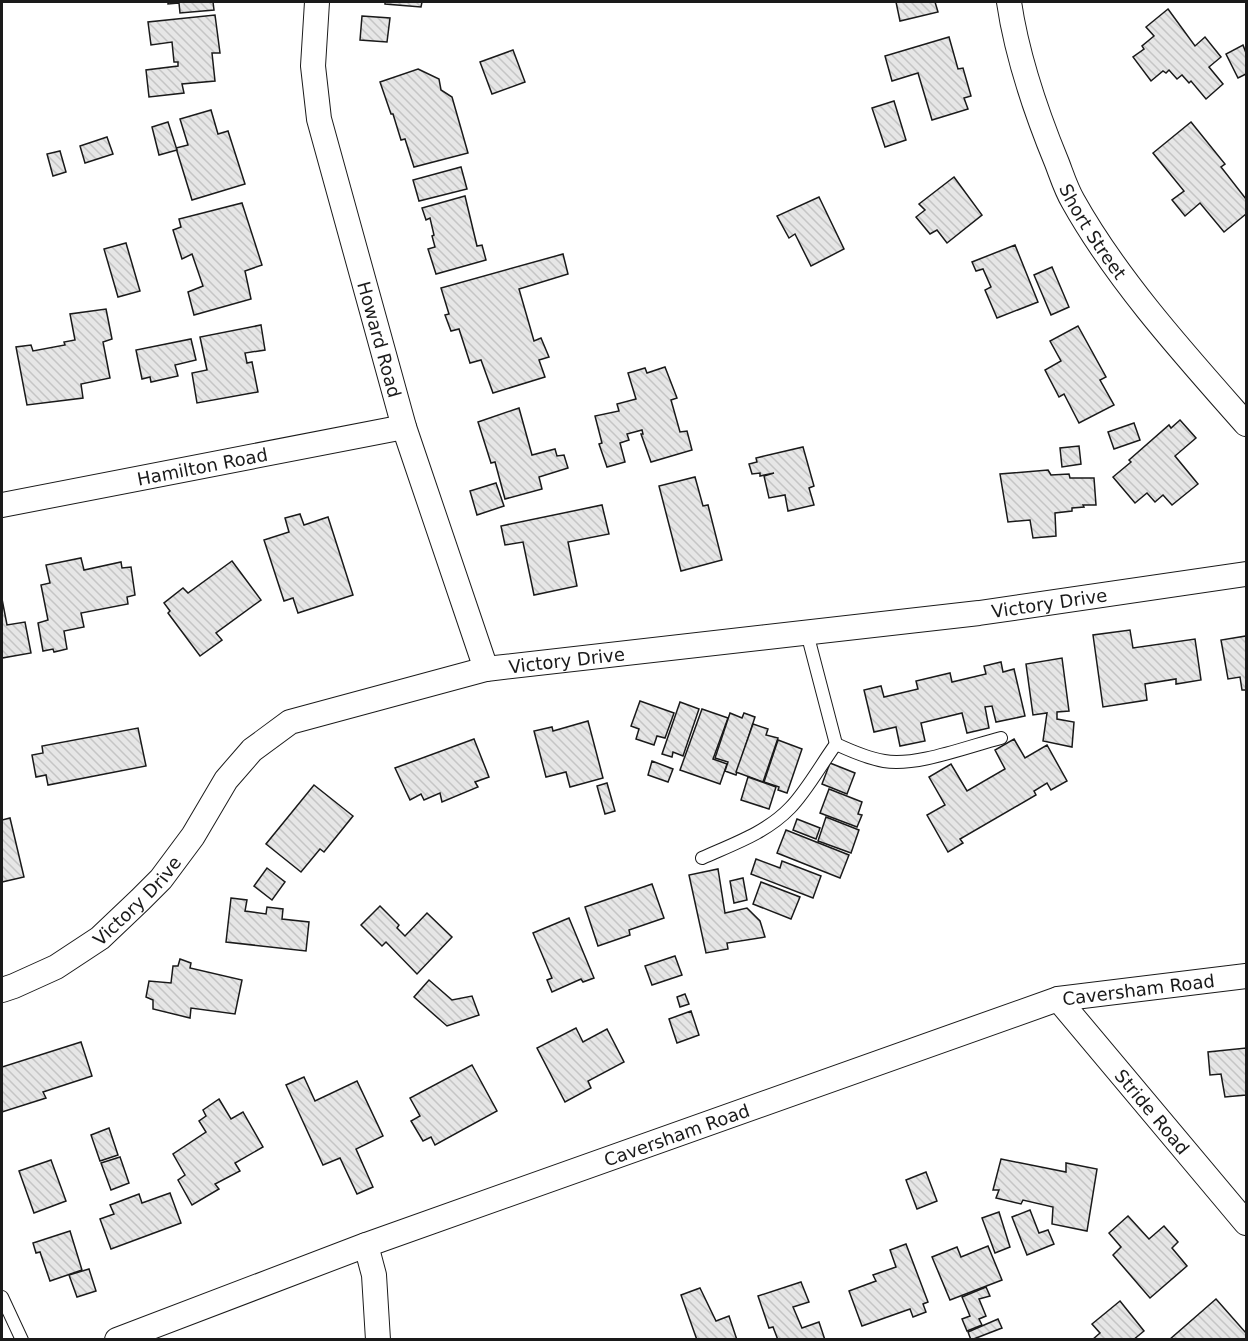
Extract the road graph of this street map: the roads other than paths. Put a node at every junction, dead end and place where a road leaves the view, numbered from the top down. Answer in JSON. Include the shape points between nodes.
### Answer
{"nodes":[{"id":1,"x":317,"y":2,"type":"edge"},
{"id":2,"x":1009,"y":2,"type":"edge"},
{"id":3,"x":1246,"y":424,"type":"edge"},
{"id":4,"x":404,"y":427,"type":"junction"},
{"id":5,"x":2,"y":505,"type":"edge"},
{"id":6,"x":1246,"y":574,"type":"edge"},
{"id":7,"x":807,"y":633,"type":"junction"},
{"id":8,"x":486,"y":669,"type":"junction"},
{"id":9,"x":1001,"y":738,"type":"dead end"},
{"id":10,"x":836,"y":744,"type":"junction"},
{"id":11,"x":702,"y":858,"type":"dead end"},
{"id":12,"x":1246,"y":976,"type":"edge"},
{"id":13,"x":2,"y":990,"type":"edge"},
{"id":14,"x":1058,"y":999,"type":"junction"},
{"id":15,"x":1246,"y":1223,"type":"edge"},
{"id":16,"x":366,"y":1245,"type":"junction"},
{"id":17,"x":2,"y":1297,"type":"edge"},
{"id":18,"x":22,"y":1340,"type":"edge"},
{"id":19,"x":117,"y":1340,"type":"edge"},
{"id":20,"x":378,"y":1340,"type":"edge"}],
"edges":[{"from":1,"to":4,"type":"street","name":"Howard Road","via":[[313,66],[319,119]]},
{"from":2,"to":3,"type":"street","name":"Short Street","via":[[1013,30],[1043,129],[1072,200],[1110,261]]},
{"from":4,"to":5,"type":"street","name":"Hamilton Road"},
{"from":4,"to":8,"type":"street","name":"Howard Road"},
{"from":6,"to":7,"type":"street","name":"Victory Drive","via":[[980,613]]},
{"from":7,"to":8,"type":"street","name":"Victory Drive"},
{"from":7,"to":10,"type":"lane"},
{"from":8,"to":13,"type":"street","name":"Victory Drive","via":[[290,722],[252,750],[226,780],[193,836],[161,879],[100,938],[56,967]]},
{"from":9,"to":10,"type":"lane","via":[[913,761],[886,762]]},
{"from":10,"to":11,"type":"lane","via":[[792,807],[778,819],[760,833]]},
{"from":12,"to":14,"type":"street","name":"Caversham Road"},
{"from":14,"to":15,"type":"street","name":"Stride Road"},
{"from":14,"to":16,"type":"street","name":"Caversham Road"},
{"from":16,"to":19,"type":"street","name":"Caversham Road"},
{"from":16,"to":20,"type":"street","via":[[374,1275]]},
{"from":17,"to":18,"type":"lane"}]}
